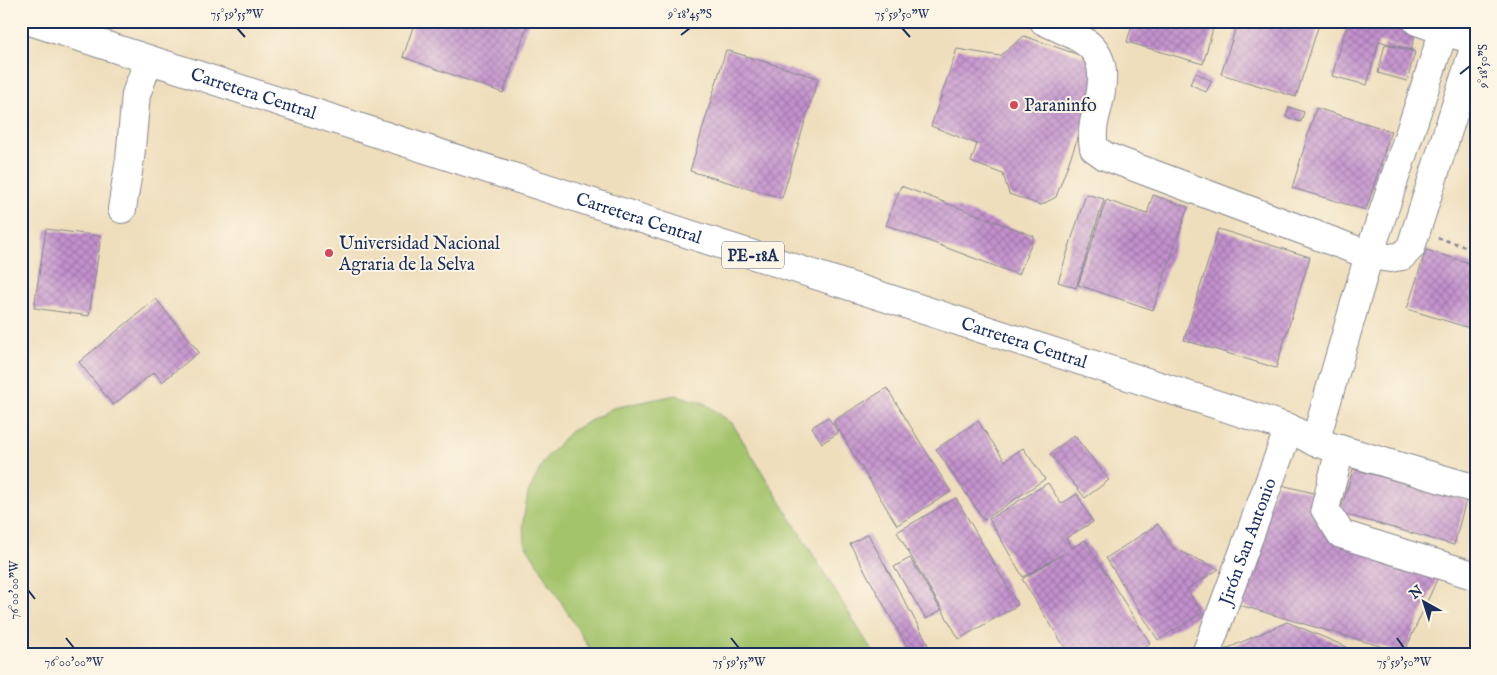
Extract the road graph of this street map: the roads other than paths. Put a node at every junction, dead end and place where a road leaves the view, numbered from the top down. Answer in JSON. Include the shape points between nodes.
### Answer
{"nodes":[{"id":1,"x":30,"y":21,"type":"edge"},
{"id":2,"x":1044,"y":21,"type":"edge"},
{"id":3,"x":1417,"y":21,"type":"edge"},
{"id":4,"x":1446,"y":26,"type":"edge"},
{"id":5,"x":1476,"y":41,"type":"edge"},
{"id":6,"x":148,"y":60,"type":"junction"},
{"id":7,"x":122,"y":209,"type":"dead end"},
{"id":8,"x":1369,"y":255,"type":"junction"},
{"id":9,"x":1289,"y":428,"type":"junction"},
{"id":10,"x":1328,"y":445,"type":"junction"},
{"id":11,"x":1476,"y":489,"type":"edge"},
{"id":12,"x":1476,"y":576,"type":"edge"},
{"id":13,"x":1206,"y":654,"type":"edge"}],
"edges":[{"from":1,"to":6,"type":"main road","name":"Carretera Central","number":"PE-18A"},
{"from":2,"to":8,"type":"main road","via":[[1083,39],[1094,48],[1103,84],[1091,134],[1094,148],[1114,160]]},
{"from":3,"to":4,"type":"main road"},
{"from":4,"to":5,"type":"main road"},
{"from":4,"to":8,"type":"main road"},
{"from":5,"to":8,"type":"main road","via":[[1410,248],[1402,256]]},
{"from":6,"to":7,"type":"main road","via":[[136,94]]},
{"from":6,"to":9,"type":"main road","name":"Carretera Central","number":"PE-18A"},
{"from":8,"to":10,"type":"main road"},
{"from":9,"to":10,"type":"main road","name":"Carretera Central","number":"PE-18A"},
{"from":9,"to":13,"type":"main road","name":"Jirón San Antonio"},
{"from":10,"to":11,"type":"main road","name":"Carretera Central","number":"PE-18A"},
{"from":10,"to":12,"type":"main road","via":[[1325,508],[1341,534]]}]}
